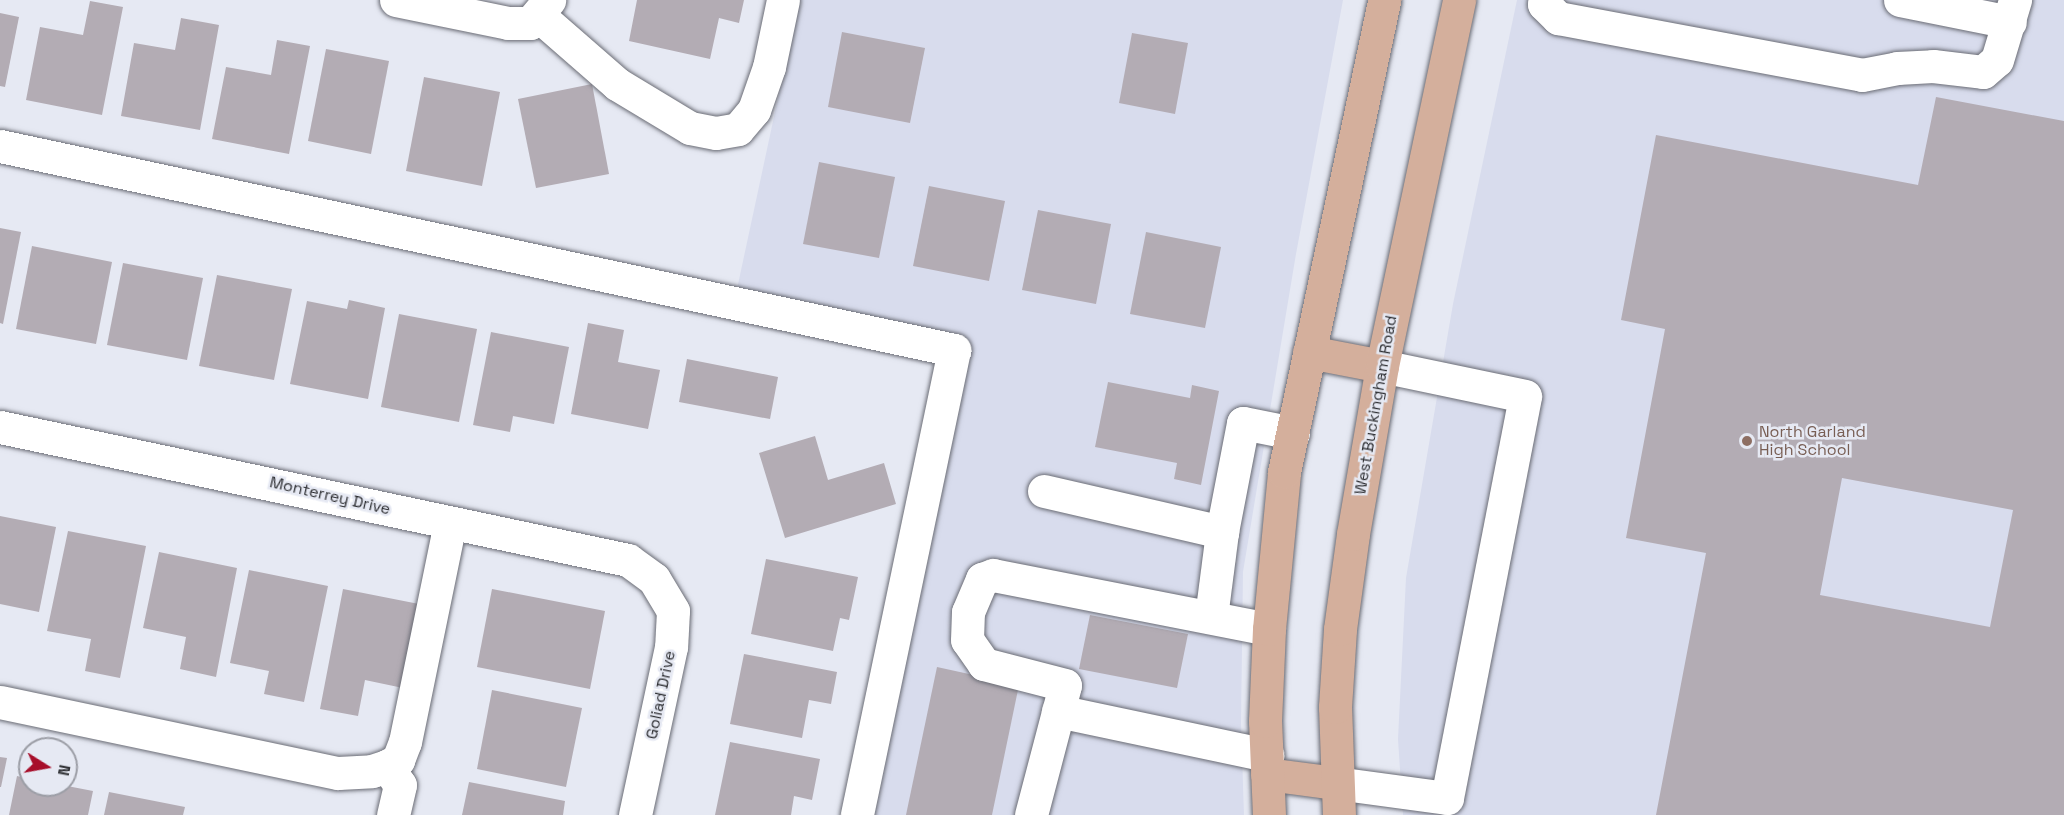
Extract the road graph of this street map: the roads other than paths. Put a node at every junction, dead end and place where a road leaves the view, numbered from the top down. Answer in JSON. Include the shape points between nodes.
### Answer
{"nodes":[{"id":1,"x":396,"y":0,"type":"edge"},
{"id":2,"x":783,"y":0,"type":"edge"},
{"id":3,"x":1384,"y":0,"type":"edge"},
{"id":4,"x":1459,"y":0,"type":"edge"},
{"id":5,"x":1545,"y":0,"type":"edge"},
{"id":6,"x":1900,"y":0,"type":"edge"},
{"id":7,"x":543,"y":8,"type":"edge"},
{"id":8,"x":2013,"y":11,"type":"edge"},
{"id":9,"x":0,"y":146,"type":"edge"},
{"id":10,"x":1309,"y":352,"type":"junction"},
{"id":11,"x":1382,"y":366,"type":"junction"},
{"id":12,"x":0,"y":427,"type":"edge"},
{"id":13,"x":1293,"y":433,"type":"junction"},
{"id":14,"x":1044,"y":491,"type":"dead end"},
{"id":15,"x":450,"y":523,"type":"junction"},
{"id":16,"x":1222,"y":532,"type":"junction"},
{"id":17,"x":654,"y":579,"type":"joint"},
{"id":18,"x":1210,"y":617,"type":"junction"},
{"id":19,"x":1269,"y":628,"type":"junction"},
{"id":20,"x":0,"y":702,"type":"edge"},
{"id":21,"x":1058,"y":711,"type":"junction"},
{"id":22,"x":1267,"y":765,"type":"junction"},
{"id":23,"x":387,"y":766,"type":"junction"},
{"id":24,"x":1338,"y":799,"type":"edge"},
{"id":25,"x":393,"y":815,"type":"edge"},
{"id":26,"x":635,"y":815,"type":"edge"},
{"id":27,"x":858,"y":815,"type":"edge"},
{"id":28,"x":1031,"y":815,"type":"edge"},
{"id":29,"x":1269,"y":815,"type":"edge"}],
"edges":[{"from":1,"to":7,"type":"street","via":[[508,23],[530,23]]},
{"from":2,"to":7,"type":"street","via":[[769,67],[754,110],[738,129],[716,133],[690,128],[617,84]]},
{"from":3,"to":10,"type":"main road"},
{"from":4,"to":11,"type":"main road","name":"West Buckingham Road"},
{"from":5,"to":8,"type":"street","via":[[1544,4],[1558,18],[1863,75],[1933,66],[1983,72],[1998,60]]},
{"from":6,"to":8,"type":"street"},
{"from":9,"to":27,"type":"street","via":[[954,350]]},
{"from":10,"to":11,"type":"main road"},
{"from":10,"to":13,"type":"main road"},
{"from":11,"to":24,"type":"main road","name":"West Buckingham Road","via":[[1340,629],[1335,707]]},
{"from":11,"to":24,"type":"street","via":[[1525,396],[1447,798]]},
{"from":12,"to":15,"type":"street","name":"Monterrey Drive"},
{"from":13,"to":16,"type":"street","via":[[1244,423]]},
{"from":13,"to":19,"type":"main road","via":[[1284,472]]},
{"from":14,"to":16,"type":"street"},
{"from":15,"to":17,"type":"street","name":"Monterrey Drive","via":[[628,560]]},
{"from":15,"to":23,"type":"street","via":[[405,742],[398,760]]},
{"from":16,"to":18,"type":"street"},
{"from":17,"to":26,"type":"street","name":"Goliad Drive","via":[[673,611],[671,647]]},
{"from":18,"to":19,"type":"street"},
{"from":18,"to":21,"type":"street","via":[[993,575],[982,579],[968,612],[967,640],[984,664],[1065,685]]},
{"from":19,"to":22,"type":"main road"},
{"from":20,"to":23,"type":"street","via":[[338,773]]},
{"from":21,"to":22,"type":"street"},
{"from":21,"to":28,"type":"street"},
{"from":22,"to":24,"type":"main road"},
{"from":22,"to":29,"type":"main road"},
{"from":23,"to":25,"type":"street","via":[[400,785]]}]}
